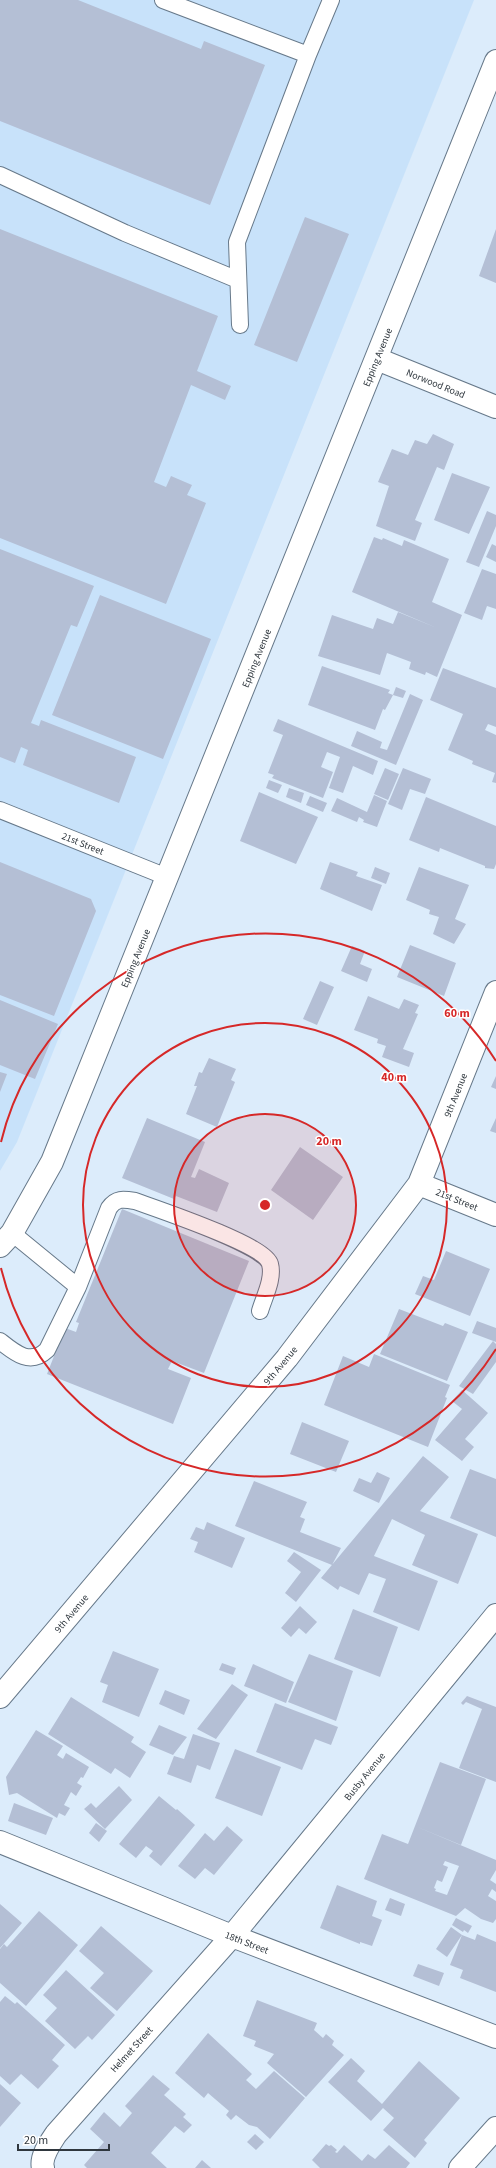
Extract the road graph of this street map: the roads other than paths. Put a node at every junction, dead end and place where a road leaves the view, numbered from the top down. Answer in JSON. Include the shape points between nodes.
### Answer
{"nodes":[{"id":1,"x":163,"y":0,"type":"edge"},
{"id":2,"x":331,"y":0,"type":"edge"},
{"id":3,"x":308,"y":55,"type":"junction"},
{"id":4,"x":496,"y":60,"type":"edge"},
{"id":5,"x":0,"y":175,"type":"edge"},
{"id":6,"x":238,"y":280,"type":"junction"},
{"id":7,"x":240,"y":325,"type":"dead end"},
{"id":8,"x":377,"y":359,"type":"junction"},
{"id":9,"x":496,"y":407,"type":"edge"},
{"id":10,"x":0,"y":810,"type":"edge"},
{"id":11,"x":167,"y":877,"type":"junction"},
{"id":12,"x":496,"y":992,"type":"edge"},
{"id":13,"x":419,"y":1184,"type":"junction"},
{"id":14,"x":496,"y":1215,"type":"edge"},
{"id":15,"x":6,"y":1240,"type":"edge"},
{"id":16,"x":78,"y":1286,"type":"junction"},
{"id":17,"x":260,"y":1311,"type":"dead end"},
{"id":18,"x":0,"y":1341,"type":"edge"},
{"id":19,"x":496,"y":1615,"type":"edge"},
{"id":20,"x":0,"y":1697,"type":"edge"},
{"id":21,"x":0,"y":1842,"type":"edge"},
{"id":22,"x":232,"y":1936,"type":"junction"},
{"id":23,"x":496,"y":2037,"type":"edge"},
{"id":24,"x":496,"y":2128,"type":"edge"},
{"id":25,"x":42,"y":2168,"type":"edge"},
{"id":26,"x":460,"y":2168,"type":"edge"}],
"edges":[{"from":1,"to":3,"type":"lane"},
{"from":2,"to":3,"type":"lane"},
{"from":3,"to":6,"type":"lane","via":[[236,242]]},
{"from":4,"to":8,"type":"street","name":"Epping Avenue"},
{"from":5,"to":6,"type":"lane","via":[[125,234]]},
{"from":6,"to":7,"type":"lane"},
{"from":8,"to":9,"type":"street","name":"Norwood Road"},
{"from":8,"to":11,"type":"street","name":"Epping Avenue"},
{"from":10,"to":11,"type":"lane","name":"21st Street"},
{"from":11,"to":15,"type":"street","name":"Epping Avenue","via":[[52,1162]]},
{"from":12,"to":13,"type":"street","name":"9th Avenue"},
{"from":13,"to":14,"type":"street","name":"21st Street"},
{"from":13,"to":20,"type":"street","name":"9th Avenue","via":[[287,1358]]},
{"from":15,"to":16,"type":"lane"},
{"from":16,"to":17,"type":"lane","via":[[109,1208],[120,1199],[135,1201],[237,1240],[266,1257],[270,1263],[271,1276]]},
{"from":16,"to":18,"type":"lane","via":[[47,1350],[40,1357],[29,1358],[16,1354]]},
{"from":19,"to":22,"type":"street","name":"Busby Avenue"},
{"from":21,"to":22,"type":"street","name":"18th Street"},
{"from":22,"to":23,"type":"street","name":"18th Street"},
{"from":22,"to":25,"type":"street","name":"Helmet Street","via":[[56,2134],[47,2148]]},
{"from":24,"to":26,"type":"street"}]}
